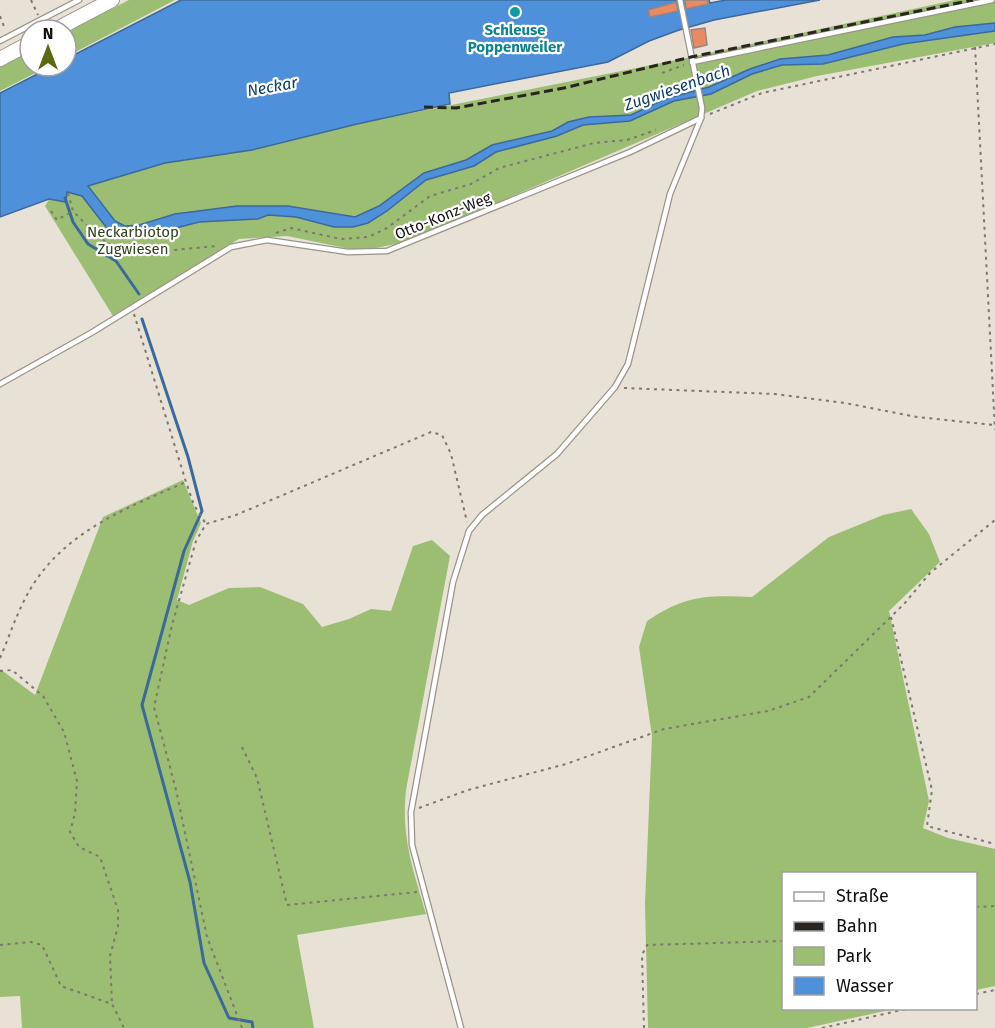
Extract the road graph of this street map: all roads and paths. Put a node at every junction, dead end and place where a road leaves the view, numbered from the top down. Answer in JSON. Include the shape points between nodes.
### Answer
{"nodes":[{"id":1,"x":31,"y":0,"type":"edge"},
{"id":2,"x":80,"y":0,"type":"edge"},
{"id":3,"x":112,"y":0,"type":"edge"},
{"id":4,"x":680,"y":0,"type":"edge"},
{"id":5,"x":992,"y":0,"type":"edge"},
{"id":6,"x":0,"y":16,"type":"edge"},
{"id":7,"x":39,"y":18,"type":"edge"},
{"id":8,"x":44,"y":18,"type":"edge"},
{"id":9,"x":78,"y":18,"type":"edge"},
{"id":10,"x":18,"y":32,"type":"edge"},
{"id":11,"x":8,"y":37,"type":"junction"},
{"id":12,"x":0,"y":41,"type":"edge"},
{"id":13,"x":995,"y":44,"type":"edge"},
{"id":14,"x":975,"y":47,"type":"junction"},
{"id":15,"x":18,"y":49,"type":"edge"},
{"id":16,"x":0,"y":59,"type":"edge"},
{"id":17,"x":692,"y":62,"type":"junction"},
{"id":18,"x":662,"y":73,"type":"dead end"},
{"id":19,"x":701,"y":118,"type":"junction"},
{"id":20,"x":662,"y":129,"type":"dead end"},
{"id":21,"x":68,"y":193,"type":"dead end"},
{"id":22,"x":51,"y":211,"type":"dead end"},
{"id":23,"x":73,"y":211,"type":"junction"},
{"id":24,"x":267,"y":240,"type":"junction"},
{"id":25,"x":231,"y":248,"type":"junction"},
{"id":26,"x":132,"y":308,"type":"junction"},
{"id":27,"x":0,"y":384,"type":"edge"},
{"id":28,"x":615,"y":387,"type":"junction"},
{"id":29,"x":994,"y":425,"type":"edge"},
{"id":30,"x":995,"y":430,"type":"edge"},
{"id":31,"x":186,"y":482,"type":"junction"},
{"id":32,"x":995,"y":520,"type":"edge"},
{"id":33,"x":206,"y":524,"type":"junction"},
{"id":34,"x":469,"y":531,"type":"junction"},
{"id":35,"x":891,"y":617,"type":"junction"},
{"id":36,"x":0,"y":658,"type":"edge"},
{"id":37,"x":0,"y":671,"type":"edge"},
{"id":38,"x":242,"y":747,"type":"dead end"},
{"id":39,"x":411,"y":812,"type":"junction"},
{"id":40,"x":995,"y":844,"type":"edge"},
{"id":41,"x":425,"y":891,"type":"junction"},
{"id":42,"x":995,"y":906,"type":"edge"},
{"id":43,"x":977,"y":907,"type":"edge"},
{"id":44,"x":782,"y":941,"type":"edge"},
{"id":45,"x":0,"y":945,"type":"edge"},
{"id":46,"x":995,"y":990,"type":"edge"},
{"id":47,"x":977,"y":994,"type":"edge"},
{"id":48,"x":112,"y":1004,"type":"junction"},
{"id":49,"x":902,"y":1010,"type":"edge"},
{"id":50,"x":241,"y":1026,"type":"edge"},
{"id":51,"x":124,"y":1028,"type":"edge"},
{"id":52,"x":461,"y":1028,"type":"edge"},
{"id":53,"x":644,"y":1028,"type":"edge"},
{"id":54,"x":822,"y":1028,"type":"edge"}],
"edges":[{"from":1,"to":7,"type":"path"},
{"from":2,"to":8,"type":"lane"},
{"from":3,"to":9,"type":"main road"},
{"from":4,"to":17,"type":"lane"},
{"from":5,"to":17,"type":"lane"},
{"from":6,"to":11,"type":"path"},
{"from":10,"to":11,"type":"lane"},
{"from":11,"to":12,"type":"lane"},
{"from":13,"to":14,"type":"path"},
{"from":14,"to":19,"type":"path","via":[[762,93]]},
{"from":14,"to":29,"type":"path"},
{"from":15,"to":16,"type":"main road"},
{"from":17,"to":18,"type":"path"},
{"from":17,"to":19,"type":"lane"},
{"from":19,"to":24,"type":"lane","name":"Otto-Konz-Weg","via":[[630,152],[387,251],[348,252]]},
{"from":19,"to":28,"type":"lane","via":[[670,194],[628,364]]},
{"from":20,"to":24,"type":"path","via":[[499,168],[471,184],[430,196],[368,237],[341,239],[291,228]]},
{"from":21,"to":23,"type":"path"},
{"from":22,"to":23,"type":"path","via":[[57,220]]},
{"from":23,"to":25,"type":"path","via":[[97,236],[119,250],[144,253],[207,245]]},
{"from":24,"to":25,"type":"lane","name":"Otto-Konz-Weg"},
{"from":25,"to":26,"type":"lane","name":"Otto-Konz-Weg"},
{"from":26,"to":27,"type":"lane","name":"Otto-Konz-Weg"},
{"from":26,"to":31,"type":"path"},
{"from":28,"to":29,"type":"path","via":[[775,394]]},
{"from":28,"to":34,"type":"lane","via":[[557,454]]},
{"from":29,"to":30,"type":"path"},
{"from":31,"to":33,"type":"path"},
{"from":31,"to":36,"type":"path","via":[[92,526],[64,548],[24,601]]},
{"from":32,"to":35,"type":"path","via":[[930,573]]},
{"from":33,"to":34,"type":"path","via":[[236,515],[431,432],[442,435],[451,454]]},
{"from":33,"to":50,"type":"path","via":[[196,542],[172,625],[154,707],[207,938]]},
{"from":34,"to":39,"type":"lane","via":[[453,582]]},
{"from":35,"to":39,"type":"path","via":[[808,697],[768,711],[664,729],[566,764],[468,790]]},
{"from":35,"to":40,"type":"path","via":[[932,790],[927,826]]},
{"from":37,"to":48,"type":"path","via":[[12,670],[43,696],[64,732],[77,781],[70,832],[79,847],[100,857],[118,910],[110,956]]},
{"from":38,"to":41,"type":"path","via":[[256,778],[287,905]]},
{"from":39,"to":41,"type":"lane","via":[[412,845]]},
{"from":41,"to":52,"type":"lane"},
{"from":42,"to":43,"type":"path"},
{"from":44,"to":53,"type":"path","via":[[647,945],[642,955]]},
{"from":45,"to":48,"type":"path","via":[[42,945],[61,986]]},
{"from":46,"to":47,"type":"path"},
{"from":48,"to":51,"type":"path"},
{"from":49,"to":54,"type":"path"}]}
